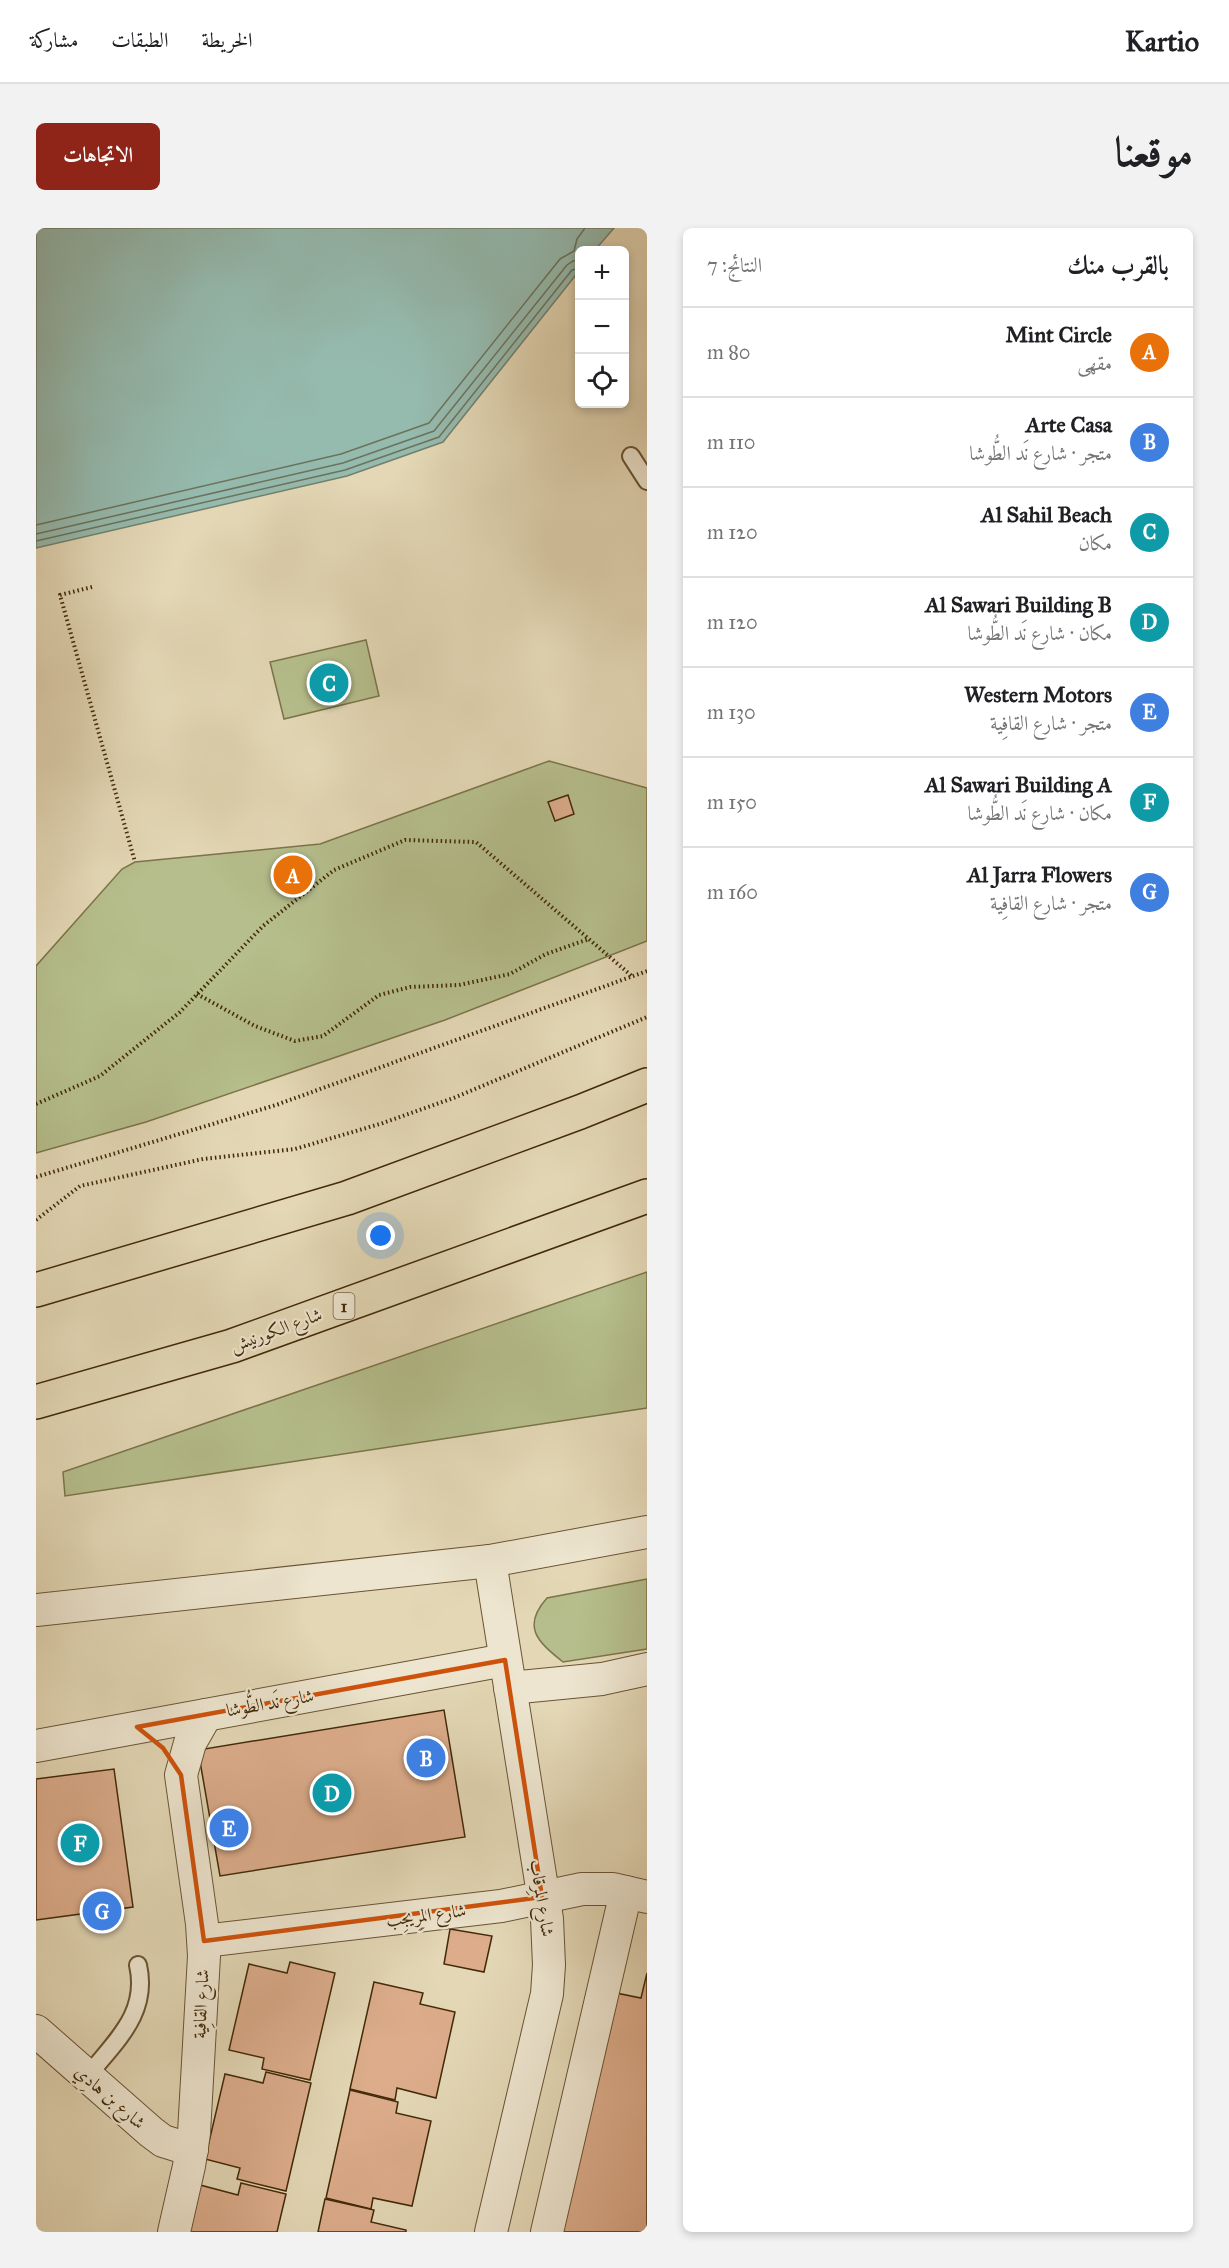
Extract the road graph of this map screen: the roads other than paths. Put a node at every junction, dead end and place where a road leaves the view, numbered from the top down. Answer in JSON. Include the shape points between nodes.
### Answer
{"nodes":[{"id":1,"x":631,"y":456,"type":"dead end"},
{"id":2,"x":647,"y":481,"type":"edge"},
{"id":3,"x":647,"y":1085,"type":"edge"},
{"id":4,"x":647,"y":1196,"type":"edge"},
{"id":5,"x":36,"y":1290,"type":"edge"},
{"id":6,"x":36,"y":1402,"type":"edge"},
{"id":7,"x":647,"y":1532,"type":"edge"},
{"id":8,"x":490,"y":1561,"type":"junction"},
{"id":9,"x":36,"y":1610,"type":"edge"},
{"id":10,"x":647,"y":1669,"type":"edge"},
{"id":11,"x":507,"y":1674,"type":"junction"},
{"id":12,"x":206,"y":1715,"type":"junction"},
{"id":13,"x":137,"y":1727,"type":"junction"},
{"id":14,"x":36,"y":1746,"type":"edge"},
{"id":15,"x":181,"y":1775,"type":"junction"},
{"id":16,"x":637,"y":1895,"type":"edge"},
{"id":17,"x":542,"y":1898,"type":"junction"},
{"id":18,"x":204,"y":1941,"type":"junction"},
{"id":19,"x":138,"y":1965,"type":"dead end"},
{"id":20,"x":36,"y":2031,"type":"edge"},
{"id":21,"x":87,"y":2077,"type":"junction"},
{"id":22,"x":192,"y":2150,"type":"junction"},
{"id":23,"x":174,"y":2232,"type":"edge"},
{"id":24,"x":491,"y":2232,"type":"edge"},
{"id":25,"x":547,"y":2232,"type":"edge"}],
"edges":[{"from":1,"to":2,"type":"lane"},
{"from":3,"to":5,"type":"highway","via":[[348,1198]]},
{"from":4,"to":6,"type":"highway","name":"شارع الكورنيش","number":"1","via":[[232,1346]]},
{"from":7,"to":8,"type":"street"},
{"from":8,"to":9,"type":"street"},
{"from":8,"to":11,"type":"street","name":"شارع المِرقاب"},
{"from":10,"to":11,"type":"street","name":"شارع نَد الطُّوشا","via":[[602,1679]]},
{"from":11,"to":12,"type":"street","name":"شارع نَد الطُّوشا"},
{"from":11,"to":17,"type":"street","name":"شارع المِرقاب"},
{"from":12,"to":13,"type":"street","name":"شارع نَد الطُّوشا"},
{"from":12,"to":15,"type":"street","name":"شارع القافِية","via":[[190,1743]]},
{"from":13,"to":14,"type":"street","name":"شارع نَد الطُّوشا"},
{"from":13,"to":15,"type":"street","name":"شارع القافِية","via":[[163,1748]]},
{"from":15,"to":18,"type":"street","name":"شارع القافِية"},
{"from":16,"to":17,"type":"street","name":"شارع المِرِيجِب","via":[[613,1889],[582,1889]]},
{"from":16,"to":25,"type":"street"},
{"from":17,"to":18,"type":"street","name":"شارع المِرِيجِب"},
{"from":17,"to":24,"type":"street","name":"شارع المِرقاب","via":[[549,1942],[547,1994]]},
{"from":18,"to":22,"type":"street","name":"شارع القافِية"},
{"from":19,"to":21,"type":"lane","via":[[141,1992],[135,2012]]},
{"from":20,"to":21,"type":"street","name":"شارع بن هادِي"},
{"from":21,"to":22,"type":"street","name":"شارع بن هادِي","via":[[163,2141]]},
{"from":22,"to":23,"type":"street","name":"شارع القافِية"}]}
